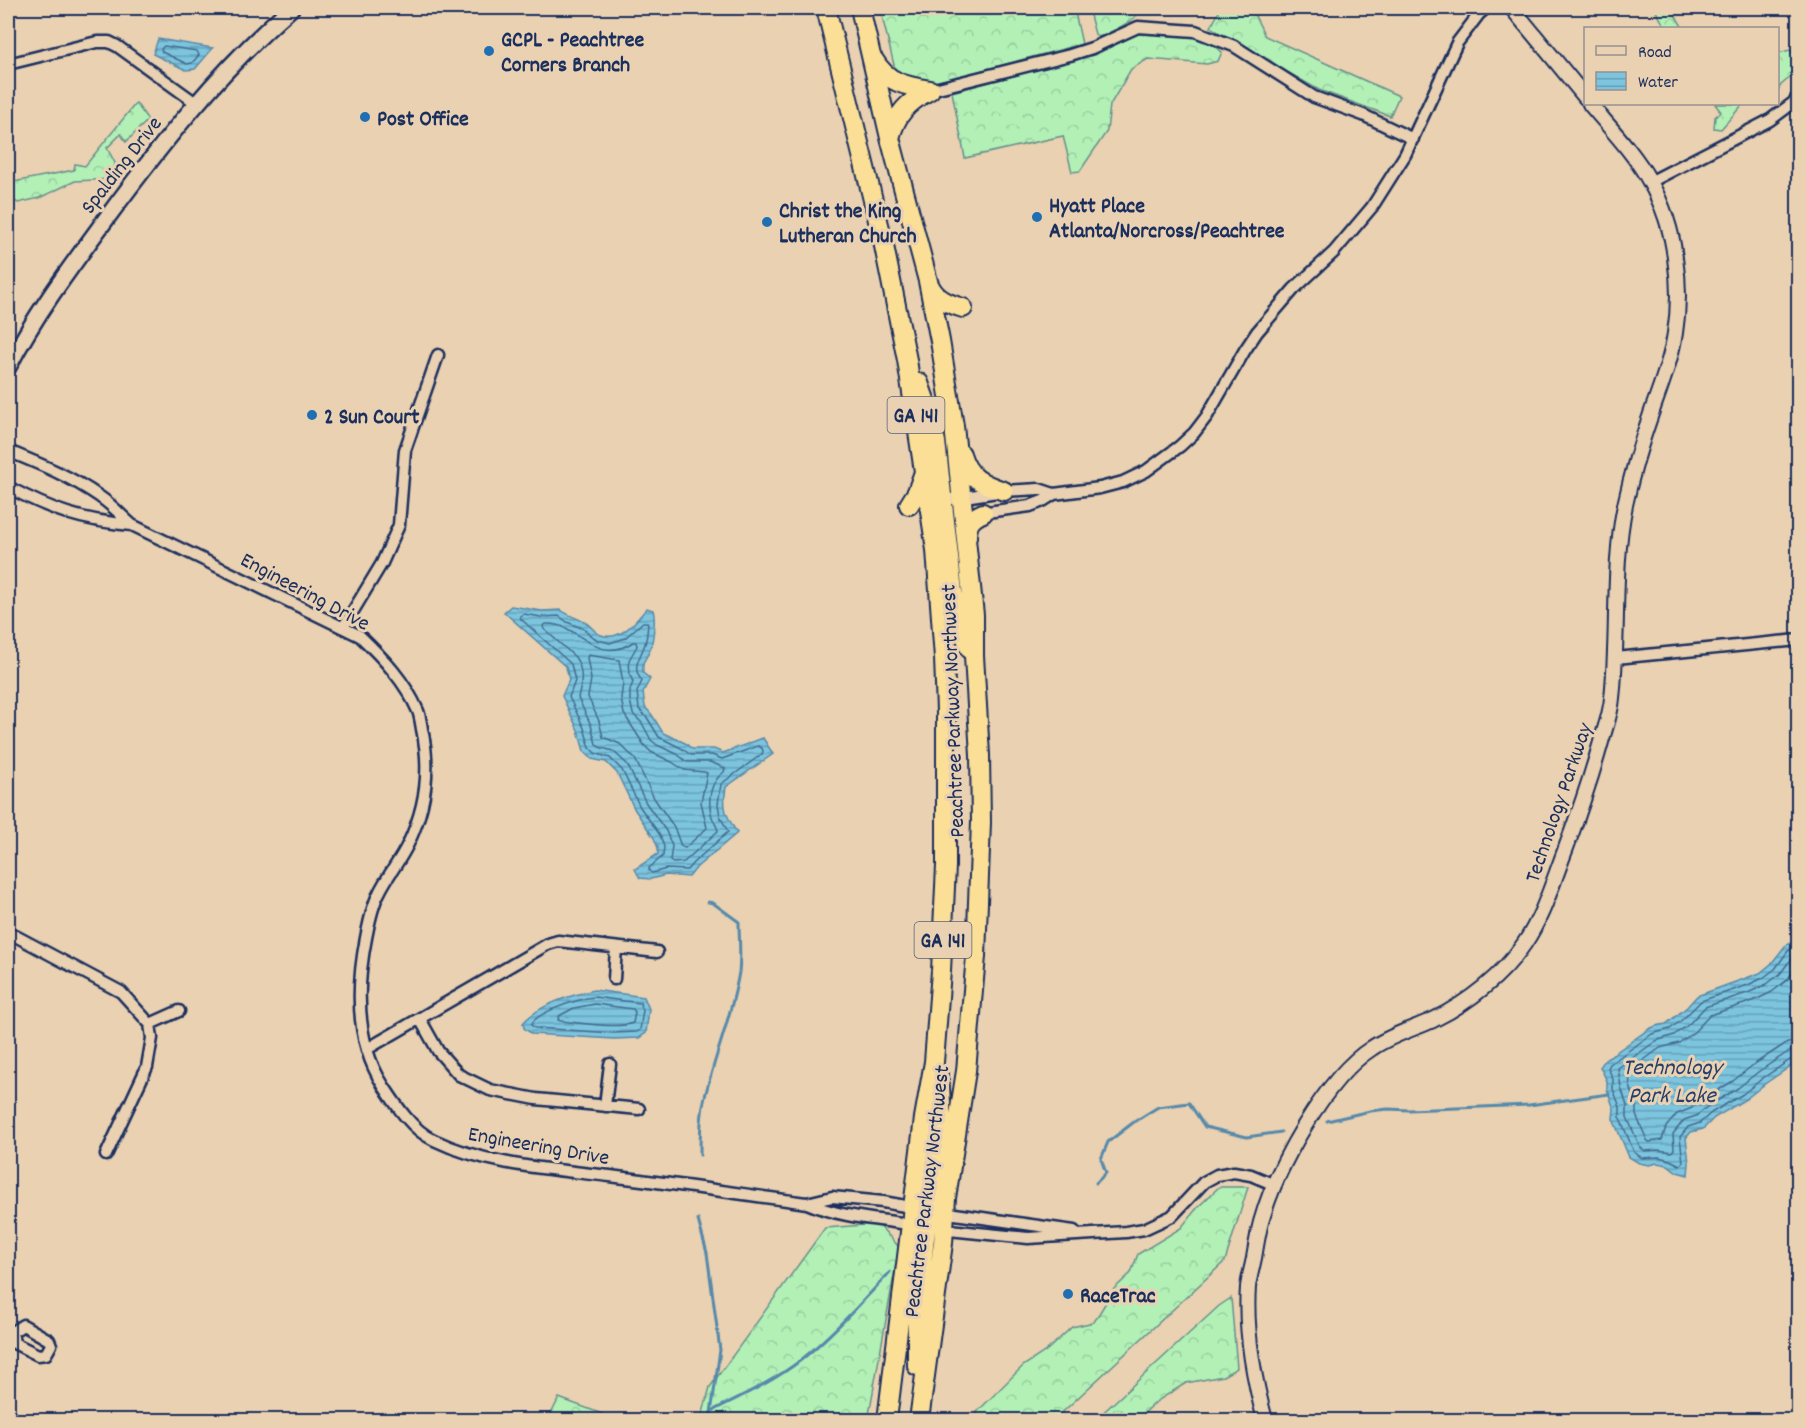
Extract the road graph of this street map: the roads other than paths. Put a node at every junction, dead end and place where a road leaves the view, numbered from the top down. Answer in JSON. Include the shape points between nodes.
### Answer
{"nodes":[{"id":1,"x":291,"y":8,"type":"edge"},
{"id":2,"x":826,"y":8,"type":"edge"},
{"id":3,"x":1486,"y":8,"type":"edge"},
{"id":4,"x":1512,"y":8,"type":"edge"},
{"id":5,"x":861,"y":11,"type":"edge"},
{"id":6,"x":872,"y":57,"type":"junction"},
{"id":7,"x":8,"y":64,"type":"edge"},
{"id":8,"x":930,"y":90,"type":"junction"},
{"id":9,"x":1584,"y":96,"type":"edge"},
{"id":10,"x":1798,"y":96,"type":"edge"},
{"id":11,"x":196,"y":103,"type":"junction"},
{"id":12,"x":1591,"y":105,"type":"edge"},
{"id":13,"x":890,"y":138,"type":"junction"},
{"id":14,"x":1413,"y":139,"type":"junction"},
{"id":15,"x":1650,"y":182,"type":"junction"},
{"id":16,"x":928,"y":281,"type":"junction"},
{"id":17,"x":940,"y":341,"type":"junction"},
{"id":18,"x":438,"y":355,"type":"dead end"},
{"id":19,"x":907,"y":360,"type":"junction"},
{"id":20,"x":8,"y":367,"type":"edge"},
{"id":21,"x":954,"y":426,"type":"junction"},
{"id":22,"x":8,"y":452,"type":"edge"},
{"id":23,"x":924,"y":471,"type":"junction"},
{"id":24,"x":8,"y":487,"type":"edge"},
{"id":25,"x":1004,"y":491,"type":"junction"},
{"id":26,"x":1054,"y":494,"type":"junction"},
{"id":27,"x":909,"y":506,"type":"dead end"},
{"id":28,"x":945,"y":508,"type":"junction"},
{"id":29,"x":983,"y":513,"type":"junction"},
{"id":30,"x":132,"y":525,"type":"junction"},
{"id":31,"x":966,"y":539,"type":"junction"},
{"id":32,"x":344,"y":626,"type":"junction"},
{"id":33,"x":1798,"y":640,"type":"edge"},
{"id":34,"x":974,"y":656,"type":"junction"},
{"id":35,"x":1616,"y":658,"type":"junction"},
{"id":36,"x":8,"y":932,"type":"edge"},
{"id":37,"x":616,"y":948,"type":"junction"},
{"id":38,"x":657,"y":952,"type":"dead end"},
{"id":39,"x":614,"y":979,"type":"dead end"},
{"id":40,"x":179,"y":1011,"type":"dead end"},
{"id":41,"x":420,"y":1019,"type":"junction"},
{"id":42,"x":150,"y":1024,"type":"junction"},
{"id":43,"x":367,"y":1049,"type":"junction"},
{"id":44,"x":610,"y":1064,"type":"dead end"},
{"id":45,"x":605,"y":1106,"type":"junction"},
{"id":46,"x":639,"y":1109,"type":"dead end"},
{"id":47,"x":106,"y":1155,"type":"dead end"},
{"id":48,"x":1275,"y":1185,"type":"junction"},
{"id":49,"x":807,"y":1203,"type":"junction"},
{"id":50,"x":928,"y":1219,"type":"junction"},
{"id":51,"x":1092,"y":1233,"type":"junction"},
{"id":52,"x":887,"y":1420,"type":"edge"},
{"id":53,"x":919,"y":1420,"type":"edge"},
{"id":54,"x":1265,"y":1420,"type":"edge"}],
"edges":[{"from":1,"to":11,"type":"main road","name":"Spalding Drive"},
{"from":2,"to":19,"type":"highway","name":"Peachtree Parkway Northwest","number":"GA 141","via":[[884,241]]},
{"from":3,"to":14,"type":"street","via":[[1457,43]]},
{"from":4,"to":9,"type":"street"},
{"from":5,"to":6,"type":"highway","name":"Peachtree Parkway Northwest","number":"GA 141"},
{"from":6,"to":8,"type":"highway","via":[[890,79]]},
{"from":6,"to":13,"type":"highway","name":"Peachtree Parkway Northwest","number":"GA 141"},
{"from":7,"to":11,"type":"street","via":[[109,42]]},
{"from":8,"to":13,"type":"highway","via":[[904,107]]},
{"from":8,"to":14,"type":"street","via":[[1070,56],[1138,27],[1196,31],[1234,46],[1314,97]]},
{"from":10,"to":15,"type":"street","via":[[1770,120]]},
{"from":11,"to":20,"type":"main road","name":"Spalding Drive","via":[[61,279]]},
{"from":12,"to":15,"type":"street","name":"Technology Parkway"},
{"from":13,"to":16,"type":"highway","name":"Peachtree Parkway Northwest","number":"GA 141"},
{"from":14,"to":26,"type":"street","via":[[1372,207],[1257,332],[1194,433],[1157,464],[1130,479],[1100,488]]},
{"from":15,"to":35,"type":"street","name":"Technology Parkway","via":[[1672,243],[1678,306],[1669,362],[1639,451],[1623,515],[1616,586]]},
{"from":16,"to":17,"type":"highway","name":"Peachtree Parkway Northwest","number":"GA 141"},
{"from":16,"to":17,"type":"highway","via":[[944,301],[963,308],[947,321]]},
{"from":17,"to":21,"type":"highway","name":"Peachtree Parkway Northwest","number":"GA 141"},
{"from":18,"to":32,"type":"street","via":[[405,450],[399,525]]},
{"from":19,"to":23,"type":"highway","name":"Peachtree Parkway Northwest","number":"GA 141"},
{"from":19,"to":28,"type":"highway","via":[[929,411]]},
{"from":21,"to":25,"type":"highway","via":[[962,458],[971,474]]},
{"from":21,"to":28,"type":"highway","name":"Peachtree Parkway Northwest","number":"GA 141"},
{"from":22,"to":30,"type":"street","name":"Engineering Drive","via":[[88,489]]},
{"from":23,"to":27,"type":"highway"},
{"from":23,"to":28,"type":"highway","name":"Peachtree Parkway Northwest","number":"GA 141"},
{"from":24,"to":30,"type":"street","name":"Engineering Drive","via":[[78,518]]},
{"from":25,"to":26,"type":"street","via":[[1039,489]]},
{"from":25,"to":28,"type":"street"},
{"from":26,"to":29,"type":"street","via":[[1029,506]]},
{"from":28,"to":29,"type":"street"},
{"from":28,"to":31,"type":"highway","name":"Peachtree Parkway Northwest","number":"GA 141"},
{"from":28,"to":34,"type":"highway","via":[[954,601]]},
{"from":28,"to":50,"type":"highway","name":"Peachtree Parkway Northwest","number":"GA 141","via":[[939,585],[946,711],[944,920],[934,1062],[924,1118]]},
{"from":29,"to":31,"type":"highway","via":[[971,520]]},
{"from":30,"to":32,"type":"street","name":"Engineering Drive"},
{"from":31,"to":34,"type":"highway","name":"Peachtree Parkway Northwest","number":"GA 141"},
{"from":32,"to":43,"type":"street","name":"Engineering Drive","via":[[376,651],[406,690],[419,713],[427,759],[426,790],[413,833],[377,895],[367,934],[359,978],[359,1010]]},
{"from":33,"to":35,"type":"street"},
{"from":34,"to":50,"type":"highway","name":"Peachtree Parkway Northwest","number":"GA 141","via":[[981,822],[978,926],[966,1071]]},
{"from":35,"to":48,"type":"street","name":"Technology Parkway","via":[[1612,704],[1588,787],[1539,918],[1524,944],[1498,975],[1459,1006],[1386,1040],[1352,1064],[1321,1100]]},
{"from":36,"to":42,"type":"street","via":[[121,992]]},
{"from":37,"to":38,"type":"street"},
{"from":37,"to":39,"type":"street"},
{"from":37,"to":41,"type":"street","via":[[558,941],[548,944]]},
{"from":40,"to":42,"type":"street"},
{"from":41,"to":43,"type":"street"},
{"from":41,"to":45,"type":"street","via":[[438,1051],[459,1075],[490,1090]]},
{"from":42,"to":47,"type":"street","via":[[153,1038],[147,1067]]},
{"from":43,"to":49,"type":"street","name":"Engineering Drive","via":[[376,1073],[411,1123],[431,1139],[467,1154]]},
{"from":44,"to":45,"type":"street"},
{"from":45,"to":46,"type":"street"},
{"from":48,"to":51,"type":"street","name":"Engineering Drive","via":[[1251,1175],[1217,1175],[1204,1182],[1172,1216],[1156,1225],[1126,1232]]},
{"from":48,"to":54,"type":"street","name":"Technology Parkway","via":[[1261,1222],[1248,1286],[1249,1339]]},
{"from":49,"to":50,"type":"street","name":"Engineering Drive","via":[[827,1212],[865,1219]]},
{"from":49,"to":50,"type":"street","name":"Engineering Drive","via":[[832,1197],[883,1202]]},
{"from":50,"to":51,"type":"street","name":"Engineering Drive"},
{"from":50,"to":51,"type":"street","name":"Engineering Drive","via":[[1028,1238]]},
{"from":50,"to":52,"type":"highway","name":"Peachtree Parkway Northwest","number":"GA 141"},
{"from":50,"to":53,"type":"highway","name":"Peachtree Parkway Northwest","number":"GA 141"}]}
